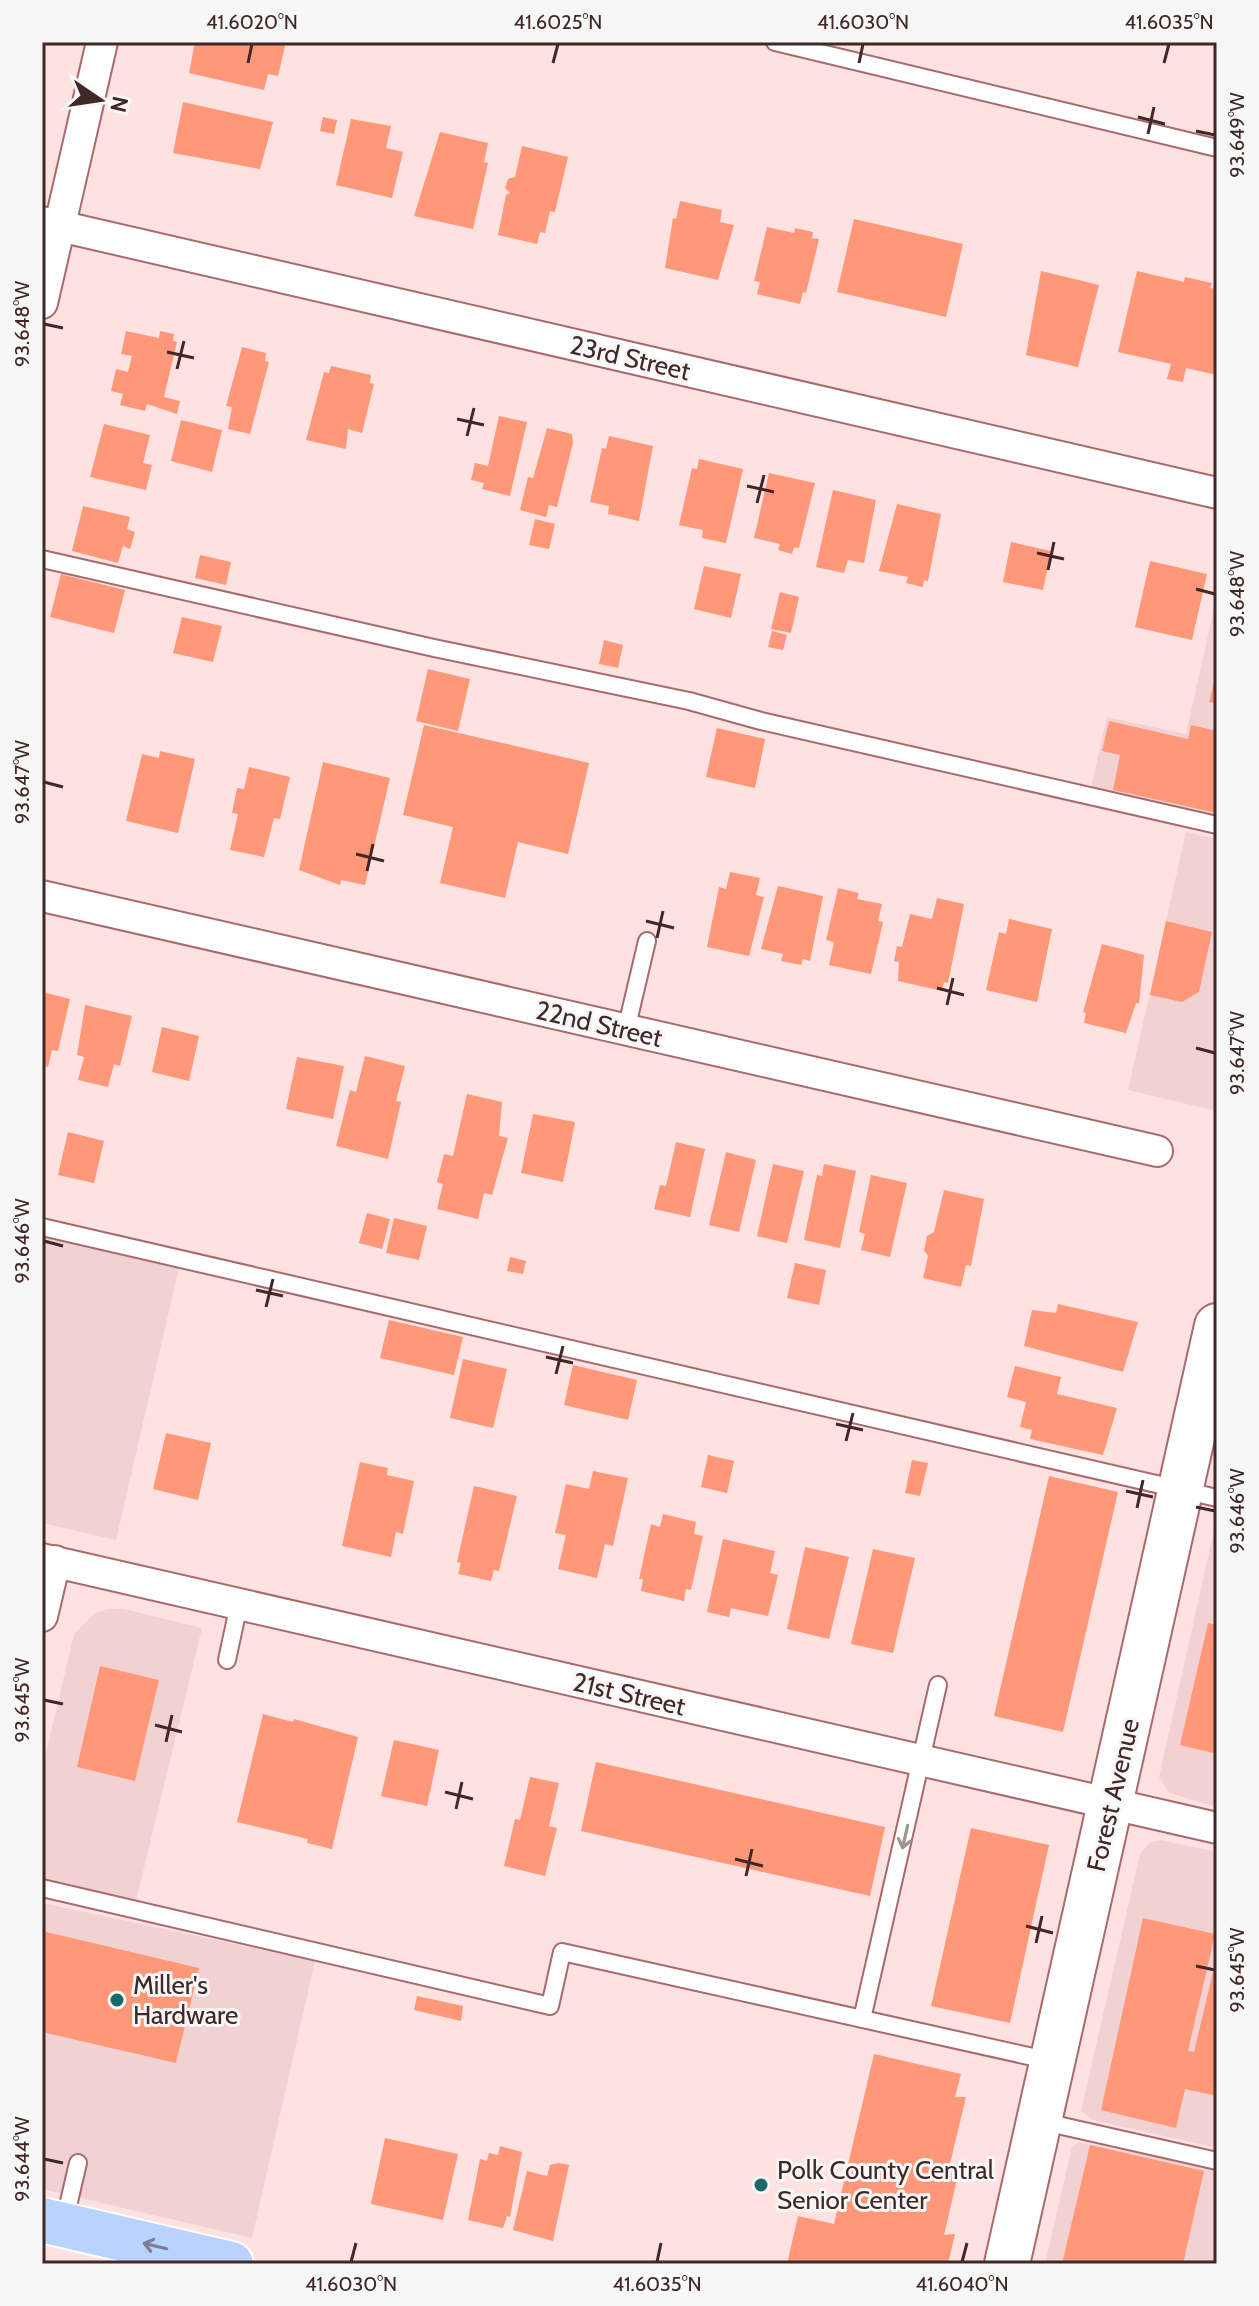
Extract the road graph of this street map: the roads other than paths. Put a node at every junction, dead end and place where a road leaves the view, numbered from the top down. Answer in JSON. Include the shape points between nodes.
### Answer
{"nodes":[{"id":1,"x":102,"y":42,"type":"edge"},
{"id":2,"x":775,"y":42,"type":"edge"},
{"id":3,"x":1217,"y":148,"type":"edge"},
{"id":4,"x":51,"y":224,"type":"edge"},
{"id":5,"x":42,"y":303,"type":"edge"},
{"id":6,"x":1217,"y":493,"type":"edge"},
{"id":7,"x":42,"y":559,"type":"edge"},
{"id":8,"x":1217,"y":825,"type":"edge"},
{"id":9,"x":42,"y":896,"type":"edge"},
{"id":10,"x":647,"y":941,"type":"dead end"},
{"id":11,"x":626,"y":1030,"type":"junction"},
{"id":12,"x":1157,"y":1151,"type":"dead end"},
{"id":13,"x":42,"y":1227,"type":"edge"},
{"id":14,"x":1217,"y":1326,"type":"edge"},
{"id":15,"x":1198,"y":1494,"type":"edge"},
{"id":16,"x":48,"y":1560,"type":"edge"},
{"id":17,"x":239,"y":1604,"type":"junction"},
{"id":18,"x":42,"y":1616,"type":"edge"},
{"id":19,"x":227,"y":1660,"type":"dead end"},
{"id":20,"x":938,"y":1685,"type":"dead end"},
{"id":21,"x":923,"y":1761,"type":"junction"},
{"id":22,"x":1112,"y":1803,"type":"junction"},
{"id":23,"x":1217,"y":1828,"type":"edge"},
{"id":24,"x":42,"y":1888,"type":"edge"},
{"id":25,"x":862,"y":2019,"type":"junction"},
{"id":26,"x":1053,"y":2062,"type":"junction"},
{"id":27,"x":1040,"y":2121,"type":"junction"},
{"id":28,"x":1217,"y":2161,"type":"edge"},
{"id":29,"x":78,"y":2163,"type":"dead end"},
{"id":30,"x":53,"y":2222,"type":"edge"},
{"id":31,"x":231,"y":2264,"type":"edge"},
{"id":32,"x":1007,"y":2264,"type":"edge"}],
"edges":[{"from":1,"to":4,"type":"street"},
{"from":2,"to":3,"type":"lane"},
{"from":4,"to":5,"type":"street"},
{"from":4,"to":6,"type":"street","name":"23rd Street"},
{"from":7,"to":8,"type":"lane"},
{"from":9,"to":11,"type":"street","name":"22nd Street"},
{"from":10,"to":11,"type":"lane"},
{"from":11,"to":12,"type":"street","name":"22nd Street"},
{"from":13,"to":15,"type":"lane"},
{"from":14,"to":15,"type":"main road","name":"Forest Avenue"},
{"from":15,"to":22,"type":"main road","name":"Forest Avenue"},
{"from":16,"to":17,"type":"street","name":"21st Street"},
{"from":16,"to":18,"type":"street"},
{"from":17,"to":19,"type":"lane"},
{"from":17,"to":21,"type":"street","name":"21st Street"},
{"from":20,"to":21,"type":"lane"},
{"from":21,"to":22,"type":"street","name":"21st Street"},
{"from":21,"to":25,"type":"lane","one_way":true},
{"from":22,"to":23,"type":"street","name":"21st Street"},
{"from":22,"to":26,"type":"main road","name":"Forest Avenue"},
{"from":24,"to":25,"type":"lane","via":[[172,1912],[550,2006],[562,1952]]},
{"from":25,"to":26,"type":"lane"},
{"from":26,"to":27,"type":"main road","name":"Forest Avenue"},
{"from":27,"to":28,"type":"lane"},
{"from":27,"to":32,"type":"main road","name":"Forest Avenue"},
{"from":29,"to":30,"type":"lane"},
{"from":31,"to":30,"type":"main road","one_way":true}]}
